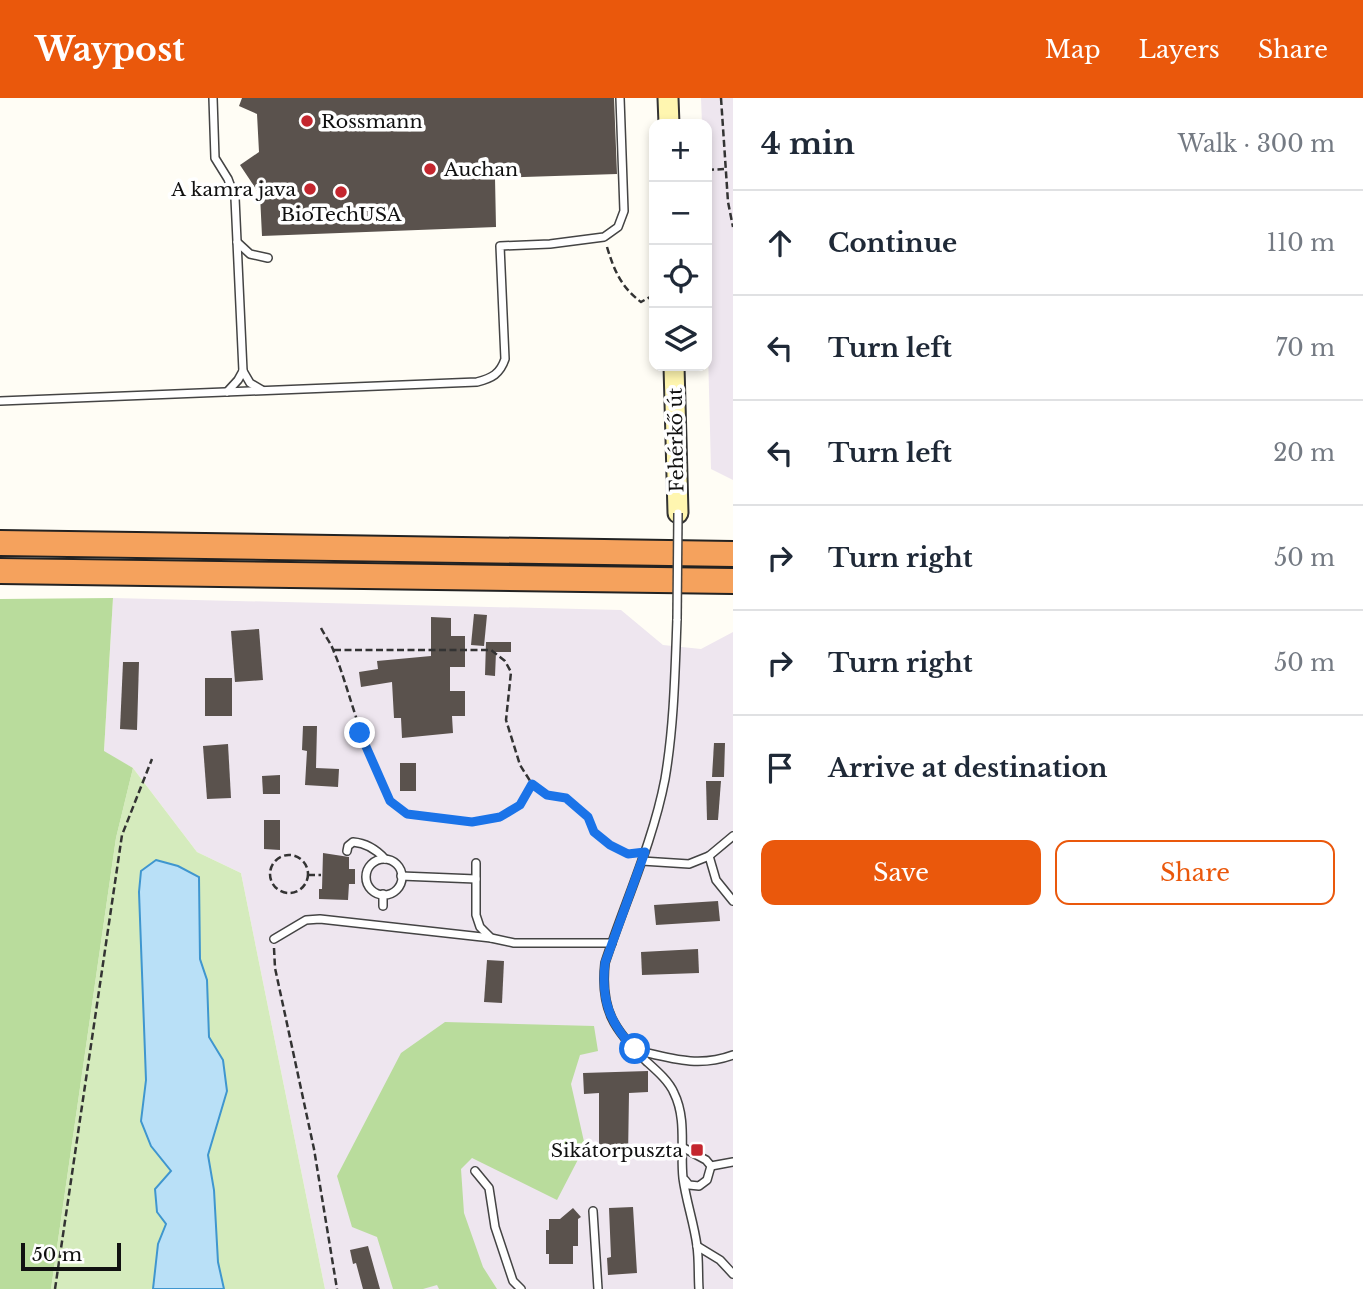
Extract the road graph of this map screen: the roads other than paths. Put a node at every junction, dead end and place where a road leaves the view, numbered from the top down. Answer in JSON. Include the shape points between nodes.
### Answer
{"nodes":[{"id":1,"x":213,"y":98,"type":"edge"},
{"id":2,"x":620,"y":98,"type":"edge"},
{"id":3,"x":668,"y":98,"type":"edge"},
{"id":4,"x":668,"y":119,"type":"edge"},
{"id":5,"x":237,"y":242,"type":"junction"},
{"id":6,"x":268,"y":258,"type":"dead end"},
{"id":7,"x":243,"y":371,"type":"junction"},
{"id":8,"x":674,"y":371,"type":"edge"},
{"id":9,"x":262,"y":391,"type":"junction"},
{"id":10,"x":227,"y":392,"type":"junction"},
{"id":11,"x":0,"y":401,"type":"edge"},
{"id":12,"x":678,"y":513,"type":"joint"},
{"id":13,"x":0,"y":543,"type":"edge"},
{"id":14,"x":733,"y":554,"type":"edge"},
{"id":15,"x":0,"y":570,"type":"edge"},
{"id":16,"x":733,"y":581,"type":"edge"},
{"id":17,"x":733,"y":836,"type":"edge"},
{"id":18,"x":347,"y":850,"type":"dead end"},
{"id":19,"x":709,"y":856,"type":"junction"},
{"id":20,"x":385,"y":859,"type":"junction"},
{"id":21,"x":642,"y":861,"type":"junction"},
{"id":22,"x":476,"y":863,"type":"dead end"},
{"id":23,"x":401,"y":876,"type":"junction"},
{"id":24,"x":476,"y":879,"type":"junction"},
{"id":25,"x":383,"y":894,"type":"junction"},
{"id":26,"x":733,"y":901,"type":"edge"},
{"id":27,"x":383,"y":906,"type":"dead end"},
{"id":28,"x":491,"y":938,"type":"junction"},
{"id":29,"x":274,"y":939,"type":"road end"},
{"id":30,"x":612,"y":943,"type":"junction"},
{"id":31,"x":635,"y":1049,"type":"junction"},
{"id":32,"x":733,"y":1055,"type":"edge"},
{"id":33,"x":682,"y":1147,"type":"junction"},
{"id":34,"x":733,"y":1162,"type":"edge"},
{"id":35,"x":711,"y":1166,"type":"junction"},
{"id":36,"x":475,"y":1171,"type":"dead end"},
{"id":37,"x":683,"y":1178,"type":"junction"},
{"id":38,"x":593,"y":1211,"type":"dead end"},
{"id":39,"x":697,"y":1246,"type":"junction"},
{"id":40,"x":733,"y":1274,"type":"edge"},
{"id":41,"x":521,"y":1289,"type":"edge"},
{"id":42,"x":598,"y":1289,"type":"edge"},
{"id":43,"x":699,"y":1289,"type":"edge"}],
"edges":[{"from":1,"to":5,"type":"lane","via":[[215,158],[234,198]]},
{"from":2,"to":9,"type":"lane","via":[[624,211],[618,227],[604,237],[500,246],[502,371],[477,382]]},
{"from":3,"to":4,"type":"street"},
{"from":5,"to":6,"type":"lane","via":[[250,254]]},
{"from":5,"to":7,"type":"lane"},
{"from":7,"to":9,"type":"lane"},
{"from":7,"to":10,"type":"lane"},
{"from":8,"to":12,"type":"street","name":"Fehérkő út"},
{"from":9,"to":10,"type":"lane"},
{"from":10,"to":11,"type":"lane"},
{"from":12,"to":21,"type":"lane","bridge":true,"via":[[674,708],[659,802]]},
{"from":13,"to":14,"type":"highway"},
{"from":15,"to":16,"type":"highway"},
{"from":17,"to":19,"type":"lane"},
{"from":18,"to":20,"type":"lane","via":[[349,844],[362,842]]},
{"from":19,"to":21,"type":"lane","via":[[689,864]]},
{"from":19,"to":26,"type":"lane","via":[[716,880]]},
{"from":20,"to":23,"type":"lane","via":[[394,862]]},
{"from":20,"to":25,"type":"lane","via":[[375,861],[366,878],[370,888]]},
{"from":21,"to":30,"type":"lane"},
{"from":22,"to":24,"type":"lane"},
{"from":23,"to":24,"type":"lane"},
{"from":23,"to":25,"type":"lane","via":[[397,889]]},
{"from":24,"to":28,"type":"lane","via":[[476,915]]},
{"from":25,"to":27,"type":"lane"},
{"from":28,"to":29,"type":"lane","via":[[320,919],[306,920]]},
{"from":28,"to":30,"type":"lane","via":[[514,943]]},
{"from":30,"to":31,"type":"lane","via":[[605,963],[604,998],[613,1022]]},
{"from":31,"to":32,"type":"lane","via":[[690,1062]]},
{"from":31,"to":33,"type":"lane","via":[[674,1091]]},
{"from":33,"to":35,"type":"lane"},
{"from":33,"to":37,"type":"lane"},
{"from":34,"to":35,"type":"lane"},
{"from":35,"to":37,"type":"lane","via":[[707,1180],[699,1186],[689,1185]]},
{"from":36,"to":41,"type":"lane","via":[[489,1188],[495,1227],[513,1281]]},
{"from":37,"to":39,"type":"lane"},
{"from":38,"to":42,"type":"lane"},
{"from":39,"to":40,"type":"lane"},
{"from":39,"to":43,"type":"lane"}]}
